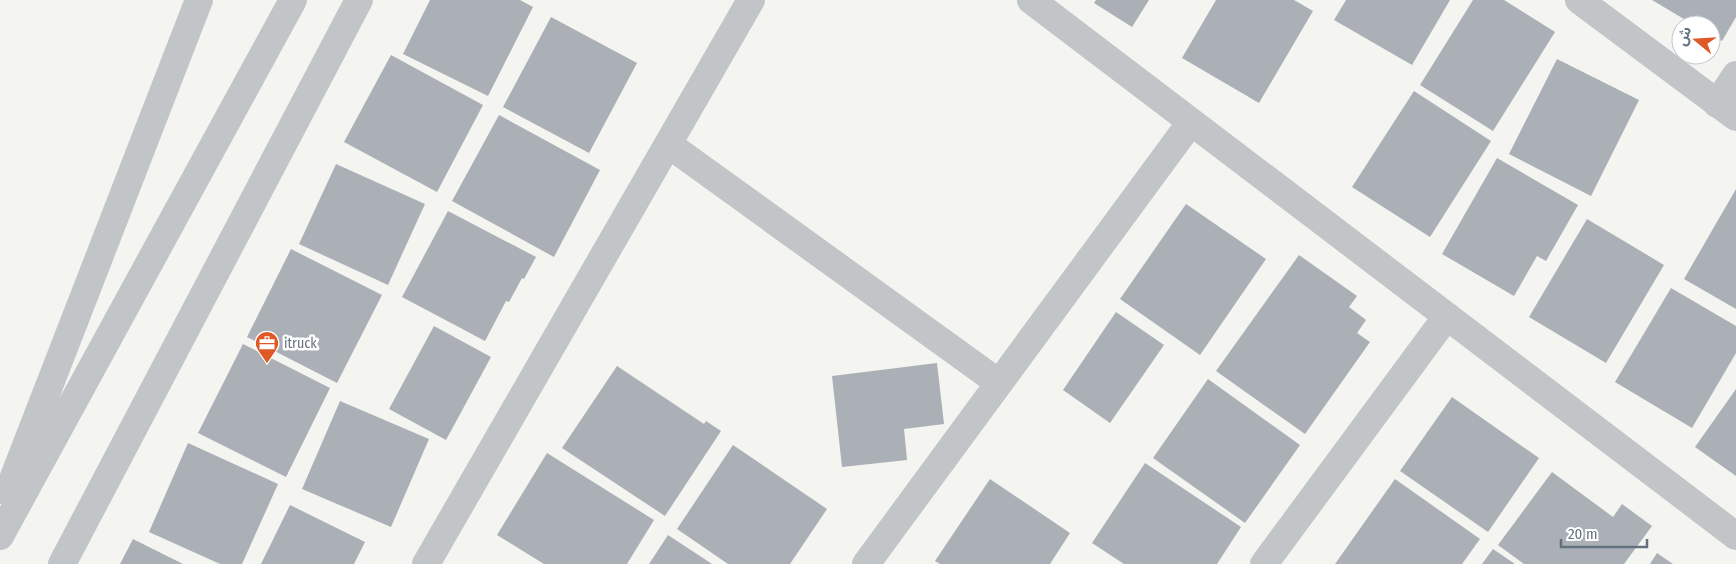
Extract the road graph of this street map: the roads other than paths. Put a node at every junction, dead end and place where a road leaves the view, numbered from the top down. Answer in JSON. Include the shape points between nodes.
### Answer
{"nodes":[{"id":1,"x":199,"y":0,"type":"edge"},
{"id":2,"x":293,"y":0,"type":"edge"},
{"id":3,"x":359,"y":0,"type":"edge"},
{"id":4,"x":751,"y":0,"type":"edge"},
{"id":5,"x":1031,"y":0,"type":"edge"},
{"id":6,"x":1579,"y":0,"type":"edge"},
{"id":7,"x":1736,"y":75,"type":"edge"},
{"id":8,"x":1727,"y":110,"type":"edge"},
{"id":9,"x":1191,"y":122,"type":"junction"},
{"id":10,"x":668,"y":144,"type":"junction"},
{"id":11,"x":1447,"y":316,"type":"junction"},
{"id":12,"x":999,"y":383,"type":"junction"},
{"id":13,"x":0,"y":512,"type":"edge"},
{"id":14,"x":0,"y":536,"type":"edge"},
{"id":15,"x":1736,"y":536,"type":"edge"},
{"id":16,"x":1268,"y":563,"type":"edge"},
{"id":17,"x":62,"y":564,"type":"edge"},
{"id":18,"x":426,"y":564,"type":"edge"},
{"id":19,"x":866,"y":564,"type":"edge"}],
"edges":[{"from":1,"to":13,"type":"street"},
{"from":2,"to":14,"type":"street"},
{"from":3,"to":17,"type":"street"},
{"from":4,"to":10,"type":"street"},
{"from":5,"to":9,"type":"street"},
{"from":6,"to":8,"type":"street"},
{"from":7,"to":8,"type":"street"},
{"from":9,"to":11,"type":"street"},
{"from":9,"to":12,"type":"street"},
{"from":10,"to":12,"type":"street"},
{"from":10,"to":18,"type":"street"},
{"from":11,"to":15,"type":"street"},
{"from":11,"to":16,"type":"street"},
{"from":12,"to":19,"type":"street"}]}
